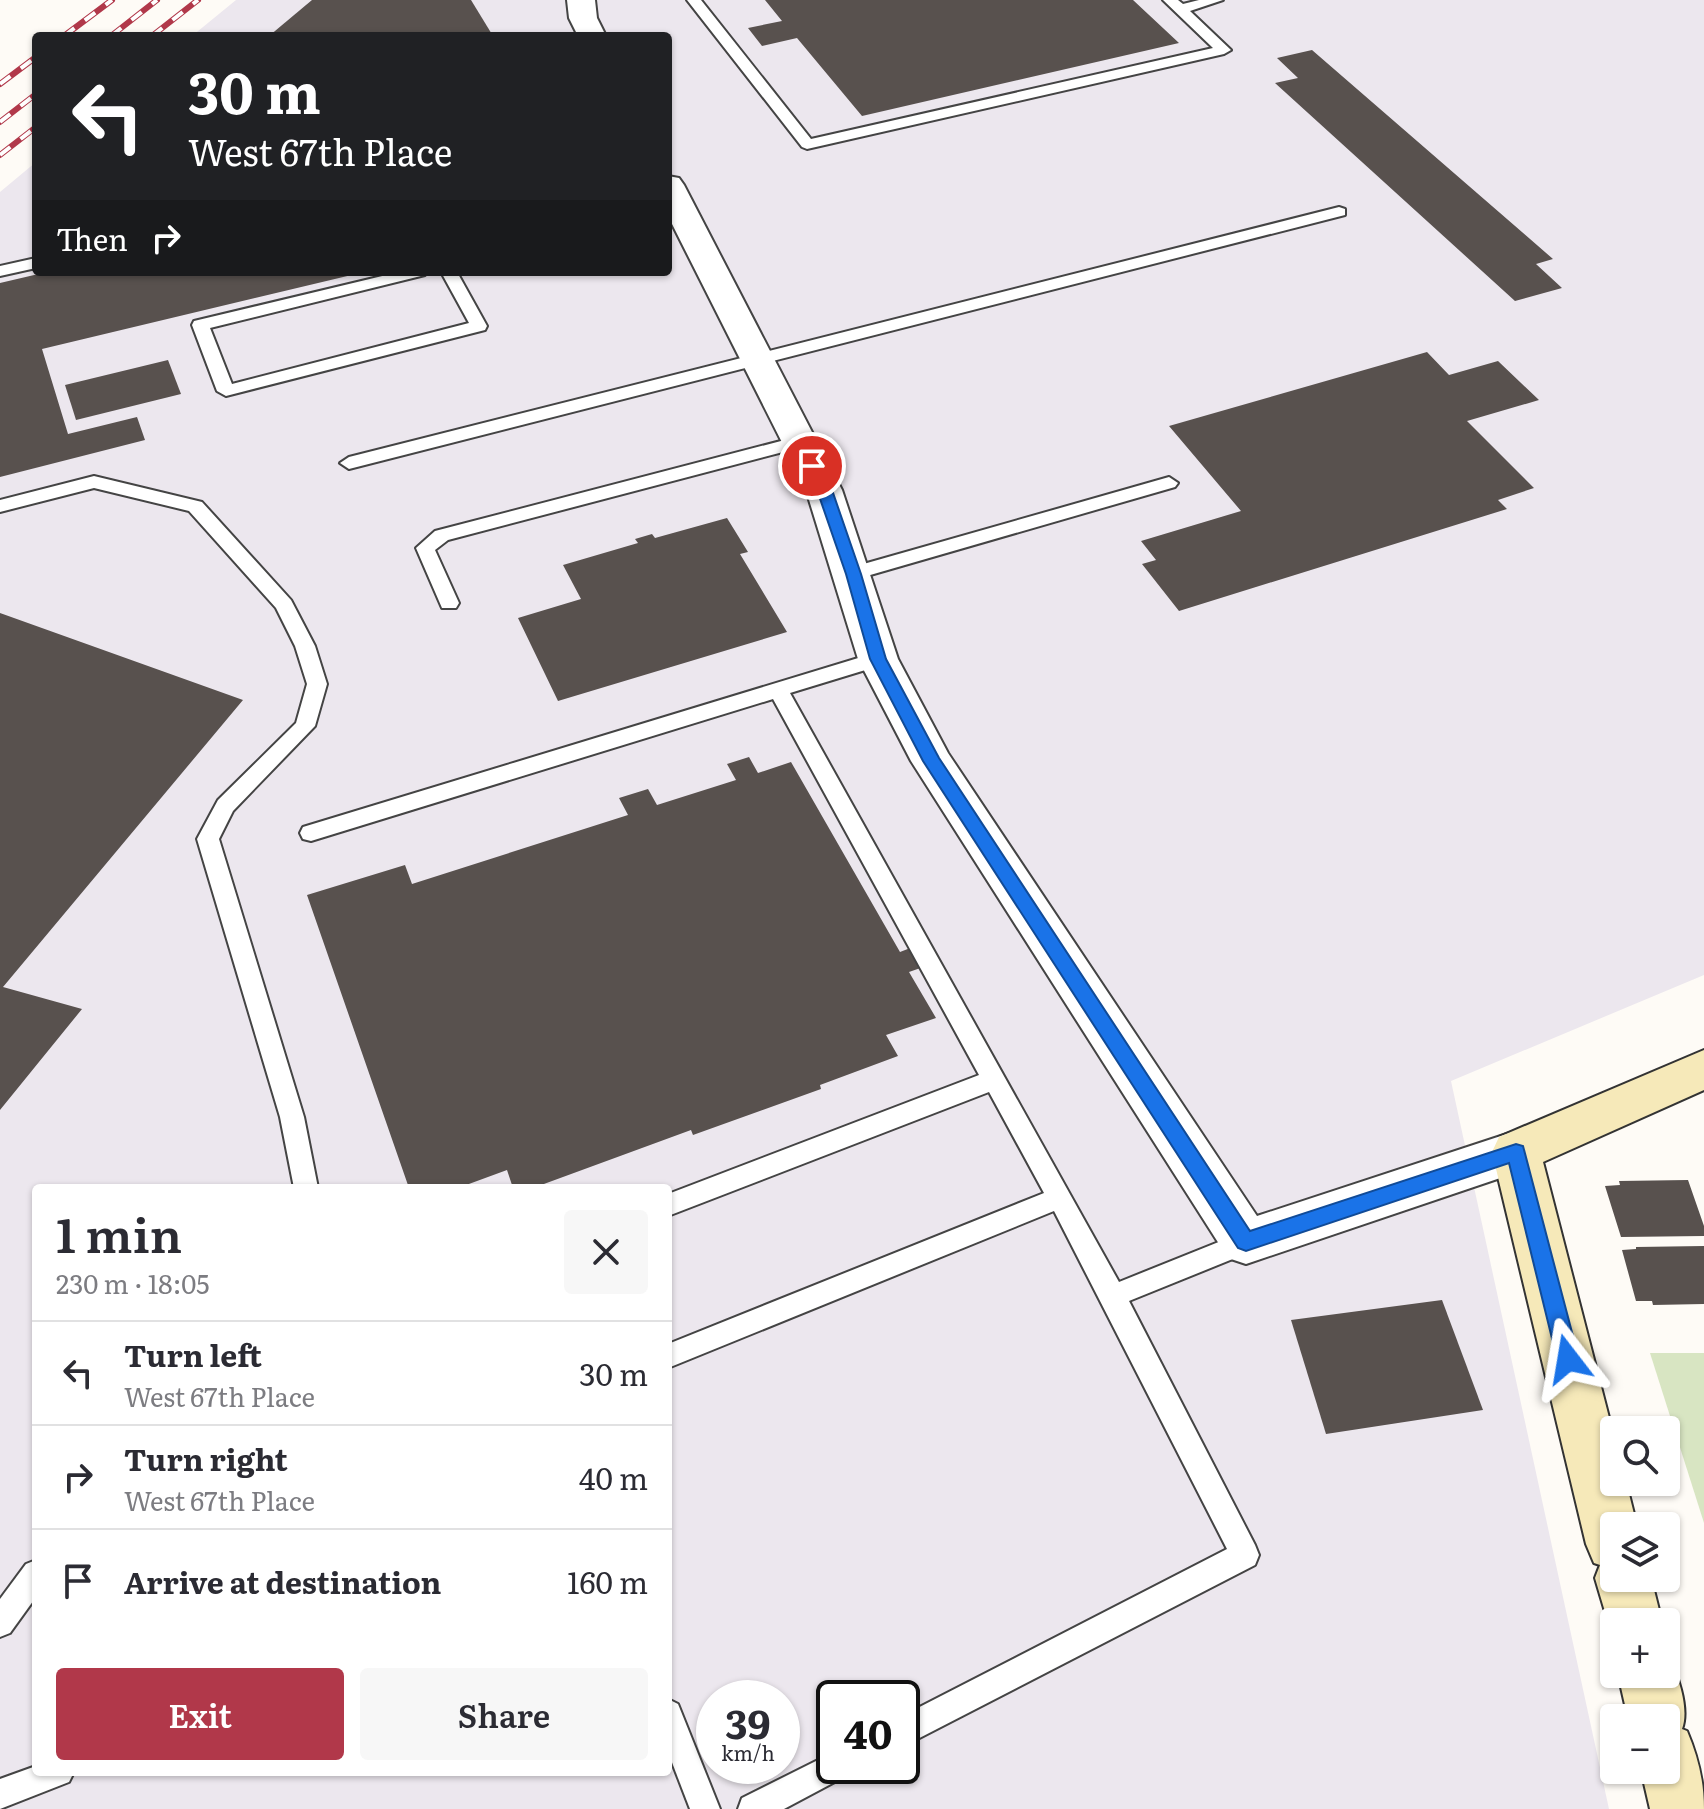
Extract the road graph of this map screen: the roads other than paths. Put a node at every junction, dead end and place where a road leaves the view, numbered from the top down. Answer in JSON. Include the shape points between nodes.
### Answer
{"nodes":[{"id":1,"x":581,"y":0,"type":"edge"},
{"id":2,"x":694,"y":0,"type":"edge"},
{"id":3,"x":1216,"y":0,"type":"edge"},
{"id":4,"x":1175,"y":4,"type":"edge"},
{"id":5,"x":590,"y":32,"type":"edge"},
{"id":6,"x":672,"y":202,"type":"edge"},
{"id":7,"x":1339,"y":212,"type":"dead end"},
{"id":8,"x":32,"y":264,"type":"edge"},
{"id":9,"x":0,"y":271,"type":"edge"},
{"id":10,"x":402,"y":276,"type":"edge"},
{"id":11,"x":451,"y":276,"type":"edge"},
{"id":12,"x":757,"y":359,"type":"junction"},
{"id":13,"x":800,"y":442,"type":"junction"},
{"id":14,"x":349,"y":463,"type":"dead end"},
{"id":15,"x":1169,"y":483,"type":"dead end"},
{"id":16,"x":0,"y":506,"type":"edge"},
{"id":17,"x":853,"y":574,"type":"junction"},
{"id":18,"x":449,"y":603,"type":"dead end"},
{"id":19,"x":878,"y":659,"type":"junction"},
{"id":20,"x":778,"y":690,"type":"junction"},
{"id":21,"x":311,"y":833,"type":"dead end"},
{"id":22,"x":1704,"y":1069,"type":"edge"},
{"id":23,"x":994,"y":1080,"type":"junction"},
{"id":24,"x":1516,"y":1152,"type":"junction"},
{"id":25,"x":305,"y":1184,"type":"edge"},
{"id":26,"x":1060,"y":1198,"type":"junction"},
{"id":27,"x":672,"y":1203,"type":"edge"},
{"id":28,"x":1246,"y":1242,"type":"junction"},
{"id":29,"x":1113,"y":1296,"type":"junction"},
{"id":30,"x":672,"y":1354,"type":"edge"},
{"id":31,"x":1606,"y":1512,"type":"edge"},
{"id":32,"x":32,"y":1579,"type":"edge"},
{"id":33,"x":0,"y":1623,"type":"edge"},
{"id":34,"x":920,"y":1723,"type":"edge"},
{"id":35,"x":672,"y":1724,"type":"edge"},
{"id":36,"x":48,"y":1776,"type":"edge"},
{"id":37,"x":816,"y":1776,"type":"edge"},
{"id":38,"x":1674,"y":1784,"type":"edge"},
{"id":39,"x":0,"y":1794,"type":"edge"},
{"id":40,"x":705,"y":1809,"type":"edge"},
{"id":41,"x":753,"y":1809,"type":"edge"},
{"id":42,"x":1680,"y":1809,"type":"edge"}],
"edges":[{"from":1,"to":5,"type":"street"},
{"from":2,"to":4,"type":"lane","via":[[807,144],[1224,50]]},
{"from":3,"to":4,"type":"lane"},
{"from":6,"to":12,"type":"street"},
{"from":7,"to":12,"type":"lane"},
{"from":8,"to":9,"type":"lane"},
{"from":10,"to":11,"type":"lane","via":[[200,325],[226,391],[479,326]]},
{"from":12,"to":13,"type":"street"},
{"from":12,"to":14,"type":"lane"},
{"from":13,"to":17,"type":"street","via":[[824,490]]},
{"from":13,"to":18,"type":"lane","via":[[442,535],[425,548]]},
{"from":15,"to":17,"type":"lane"},
{"from":16,"to":25,"type":"lane","via":[[94,482],[195,506],[284,605],[305,646],[317,684],[305,726],[225,806],[208,839],[292,1117]]},
{"from":17,"to":19,"type":"street"},
{"from":19,"to":20,"type":"lane"},
{"from":19,"to":28,"type":"street","via":[[932,761]]},
{"from":20,"to":21,"type":"lane"},
{"from":20,"to":23,"type":"lane"},
{"from":22,"to":24,"type":"street"},
{"from":23,"to":26,"type":"lane"},
{"from":23,"to":27,"type":"lane"},
{"from":24,"to":28,"type":"street"},
{"from":24,"to":31,"type":"street"},
{"from":26,"to":29,"type":"lane"},
{"from":26,"to":30,"type":"lane"},
{"from":28,"to":29,"type":"lane"},
{"from":29,"to":34,"type":"lane","via":[[1245,1555]]},
{"from":32,"to":33,"type":"lane"},
{"from":35,"to":40,"type":"lane"},
{"from":36,"to":39,"type":"lane"},
{"from":37,"to":41,"type":"lane"},
{"from":38,"to":42,"type":"street"}]}
